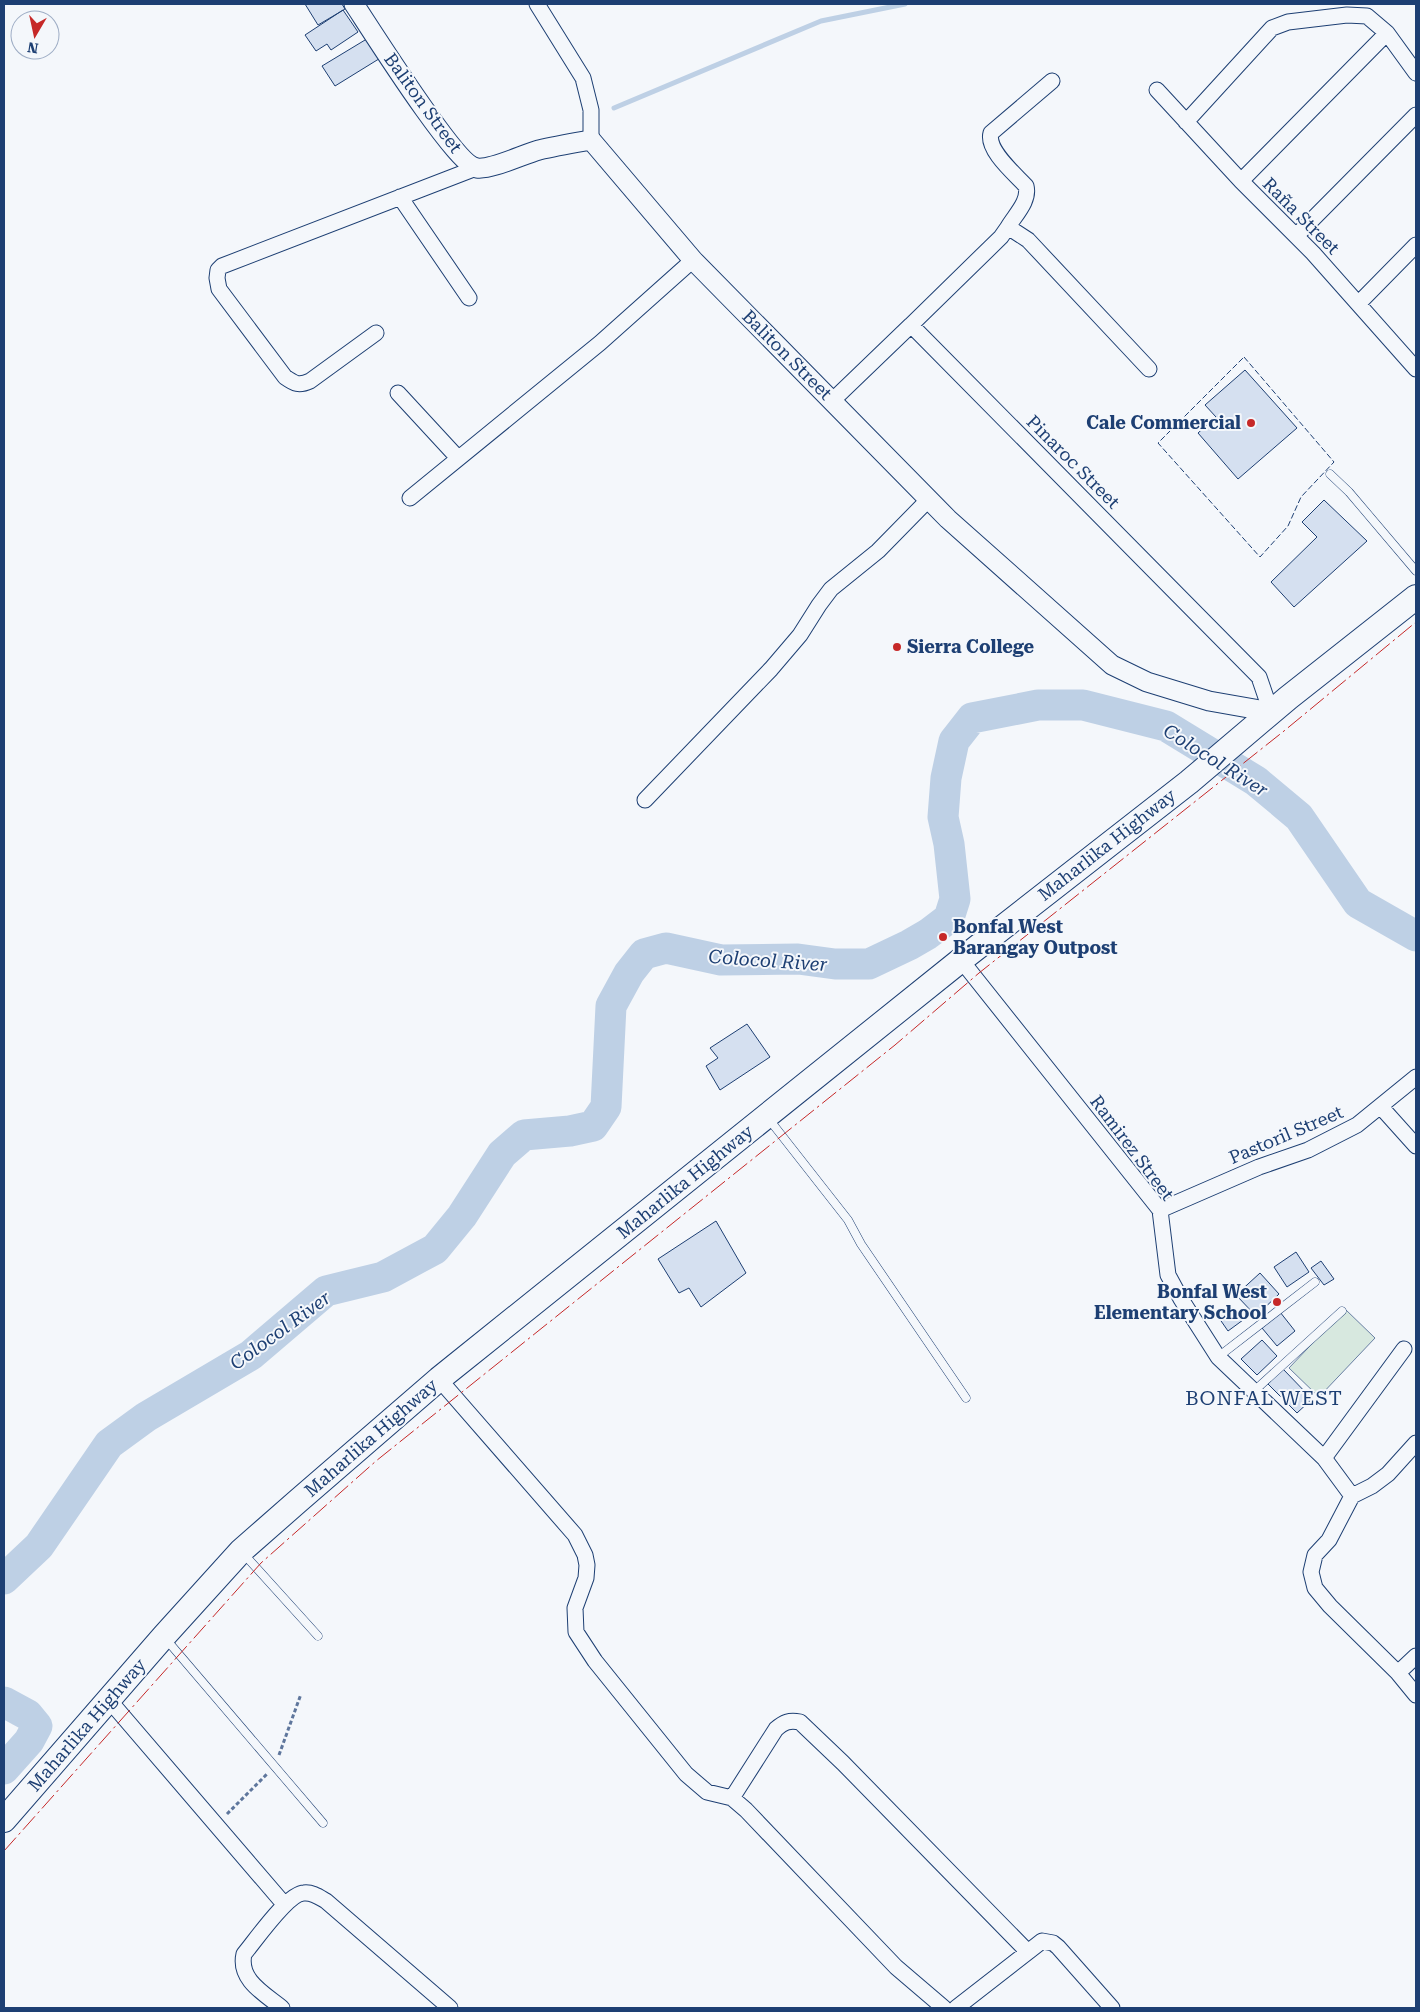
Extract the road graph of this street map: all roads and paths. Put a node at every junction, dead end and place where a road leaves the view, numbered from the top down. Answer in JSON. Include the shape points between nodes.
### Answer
{"nodes":[{"id":1,"x":354,"y":4,"type":"edge"},
{"id":2,"x":537,"y":4,"type":"edge"},
{"id":3,"x":1387,"y":33,"type":"junction"},
{"id":4,"x":1416,"y":73,"type":"edge"},
{"id":5,"x":1052,"y":81,"type":"dead end"},
{"id":6,"x":1157,"y":90,"type":"dead end"},
{"id":7,"x":1416,"y":115,"type":"edge"},
{"id":8,"x":1186,"y":122,"type":"junction"},
{"id":9,"x":591,"y":140,"type":"junction"},
{"id":10,"x":476,"y":168,"type":"junction"},
{"id":11,"x":1241,"y":182,"type":"junction"},
{"id":12,"x":400,"y":197,"type":"junction"},
{"id":13,"x":1008,"y":227,"type":"junction"},
{"id":14,"x":1296,"y":236,"type":"junction"},
{"id":15,"x":1416,"y":245,"type":"edge"},
{"id":16,"x":693,"y":260,"type":"junction"},
{"id":17,"x":469,"y":298,"type":"dead end"},
{"id":18,"x":1358,"y":303,"type":"junction"},
{"id":19,"x":911,"y":325,"type":"junction"},
{"id":20,"x":376,"y":333,"type":"dead end"},
{"id":21,"x":1149,"y":369,"type":"dead end"},
{"id":22,"x":1416,"y":369,"type":"edge"},
{"id":23,"x":398,"y":393,"type":"dead end"},
{"id":24,"x":832,"y":400,"type":"junction"},
{"id":25,"x":458,"y":458,"type":"junction"},
{"id":26,"x":1330,"y":474,"type":"dead end"},
{"id":27,"x":410,"y":498,"type":"dead end"},
{"id":28,"x":928,"y":499,"type":"junction"},
{"id":29,"x":1416,"y":571,"type":"edge"},
{"id":30,"x":1414,"y":603,"type":"edge"},
{"id":31,"x":1271,"y":712,"type":"junction"},
{"id":32,"x":645,"y":800,"type":"dead end"},
{"id":33,"x":961,"y":960,"type":"junction"},
{"id":34,"x":1416,"y":1077,"type":"edge"},
{"id":35,"x":1381,"y":1107,"type":"junction"},
{"id":36,"x":766,"y":1116,"type":"junction"},
{"id":37,"x":1416,"y":1146,"type":"edge"},
{"id":38,"x":1160,"y":1210,"type":"junction"},
{"id":39,"x":1315,"y":1282,"type":"dead end"},
{"id":40,"x":1342,"y":1311,"type":"dead end"},
{"id":41,"x":1404,"y":1349,"type":"dead end"},
{"id":42,"x":1218,"y":1357,"type":"junction"},
{"id":43,"x":439,"y":1379,"type":"junction"},
{"id":44,"x":1253,"y":1392,"type":"junction"},
{"id":45,"x":966,"y":1398,"type":"dead end"},
{"id":46,"x":1416,"y":1443,"type":"edge"},
{"id":47,"x":1324,"y":1458,"type":"junction"},
{"id":48,"x":1352,"y":1496,"type":"junction"},
{"id":49,"x":241,"y":1551,"type":"junction"},
{"id":50,"x":164,"y":1636,"type":"junction"},
{"id":51,"x":318,"y":1636,"type":"dead end"},
{"id":52,"x":1416,"y":1656,"type":"edge"},
{"id":53,"x":1398,"y":1674,"type":"junction"},
{"id":54,"x":1416,"y":1695,"type":"edge"},
{"id":55,"x":109,"y":1700,"type":"junction"},
{"id":56,"x":732,"y":1798,"type":"junction"},
{"id":57,"x":4,"y":1820,"type":"edge"},
{"id":58,"x":322,"y":1823,"type":"dead end"},
{"id":59,"x":284,"y":1904,"type":"junction"},
{"id":60,"x":1027,"y":1951,"type":"junction"},
{"id":61,"x":282,"y":2008,"type":"edge"},
{"id":62,"x":450,"y":2008,"type":"edge"},
{"id":63,"x":944,"y":2008,"type":"edge"},
{"id":64,"x":956,"y":2008,"type":"edge"},
{"id":65,"x":1112,"y":2008,"type":"edge"}],
"edges":[{"from":1,"to":10,"type":"street","name":"Baliton Street","via":[[418,102],[460,156]]},
{"from":2,"to":9,"type":"street","via":[[583,78],[591,110]]},
{"from":3,"to":4,"type":"street"},
{"from":3,"to":8,"type":"street","via":[[1367,16],[1358,14],[1278,24]]},
{"from":3,"to":11,"type":"street"},
{"from":5,"to":13,"type":"street","via":[[991,133],[990,144],[1027,191],[1026,199]]},
{"from":6,"to":8,"type":"street","name":"Raña Street"},
{"from":7,"to":14,"type":"street"},
{"from":8,"to":11,"type":"street","name":"Raña Street"},
{"from":9,"to":10,"type":"street","name":"Baliton Street","via":[[539,150]]},
{"from":9,"to":16,"type":"street","name":"Baliton Street"},
{"from":10,"to":12,"type":"street"},
{"from":11,"to":14,"type":"street","name":"Raña Street"},
{"from":12,"to":17,"type":"street"},
{"from":12,"to":20,"type":"street","via":[[218,270],[219,289],[285,377],[296,384],[310,381]]},
{"from":13,"to":19,"type":"street"},
{"from":13,"to":21,"type":"street","via":[[1028,240]]},
{"from":14,"to":18,"type":"street","name":"Raña Street"},
{"from":15,"to":18,"type":"street"},
{"from":16,"to":24,"type":"street","name":"Baliton Street"},
{"from":16,"to":25,"type":"street","via":[[600,343]]},
{"from":18,"to":22,"type":"street","name":"Raña Street"},
{"from":19,"to":24,"type":"street"},
{"from":19,"to":31,"type":"street","name":"Pinaroc Street","via":[[1259,677]]},
{"from":23,"to":25,"type":"street"},
{"from":24,"to":28,"type":"street","name":"Baliton Street"},
{"from":25,"to":27,"type":"street"},
{"from":26,"to":29,"type":"lane"},
{"from":28,"to":31,"type":"street","name":"Baliton Street","via":[[1112,665],[1147,682],[1209,701]]},
{"from":28,"to":32,"type":"street","via":[[878,551],[831,589],[800,635],[771,669]]},
{"from":30,"to":31,"type":"main road","name":"Maharlika Highway"},
{"from":31,"to":33,"type":"main road","name":"Maharlika Highway","via":[[1189,782]]},
{"from":33,"to":36,"type":"main road","name":"Maharlika Highway"},
{"from":33,"to":38,"type":"street","name":"Ramirez Street"},
{"from":34,"to":35,"type":"street","name":"Pastoril Street"},
{"from":35,"to":37,"type":"street"},
{"from":35,"to":38,"type":"street","name":"Pastoril Street","via":[[1357,1125],[1308,1150],[1259,1167]]},
{"from":36,"to":43,"type":"main road","name":"Maharlika Highway"},
{"from":36,"to":45,"type":"lane","via":[[848,1220]]},
{"from":38,"to":42,"type":"street","name":"Ramirez Street","via":[[1168,1275]]},
{"from":39,"to":42,"type":"lane"},
{"from":40,"to":44,"type":"lane"},
{"from":41,"to":47,"type":"street"},
{"from":42,"to":44,"type":"street","name":"Ramirez Street"},
{"from":43,"to":49,"type":"main road","name":"Maharlika Highway"},
{"from":43,"to":56,"type":"street","via":[[575,1534],[587,1566],[576,1608],[576,1632],[595,1661],[686,1774],[707,1792]]},
{"from":44,"to":47,"type":"street","name":"Ramirez Street"},
{"from":46,"to":48,"type":"street","via":[[1388,1474]]},
{"from":47,"to":48,"type":"street","name":"Ramirez Street"},
{"from":48,"to":53,"type":"street","via":[[1329,1540],[1314,1555],[1311,1572],[1315,1588]]},
{"from":49,"to":50,"type":"main road","name":"Maharlika Highway"},
{"from":49,"to":51,"type":"lane"},
{"from":50,"to":55,"type":"main road","name":"Maharlika Highway"},
{"from":50,"to":58,"type":"lane"},
{"from":52,"to":53,"type":"street"},
{"from":53,"to":54,"type":"street"},
{"from":55,"to":57,"type":"main road","name":"Maharlika Highway"},
{"from":55,"to":59,"type":"street"},
{"from":56,"to":60,"type":"street","via":[[776,1729],[783,1723],[800,1722]]},
{"from":56,"to":63,"type":"street","via":[[896,1967]]},
{"from":59,"to":61,"type":"street","via":[[244,1954],[242,1963],[247,1978]]},
{"from":59,"to":62,"type":"street","via":[[301,1892],[312,1893],[326,1901]]},
{"from":60,"to":64,"type":"street"},
{"from":60,"to":65,"type":"street","via":[[1042,1941],[1053,1943]]}]}
